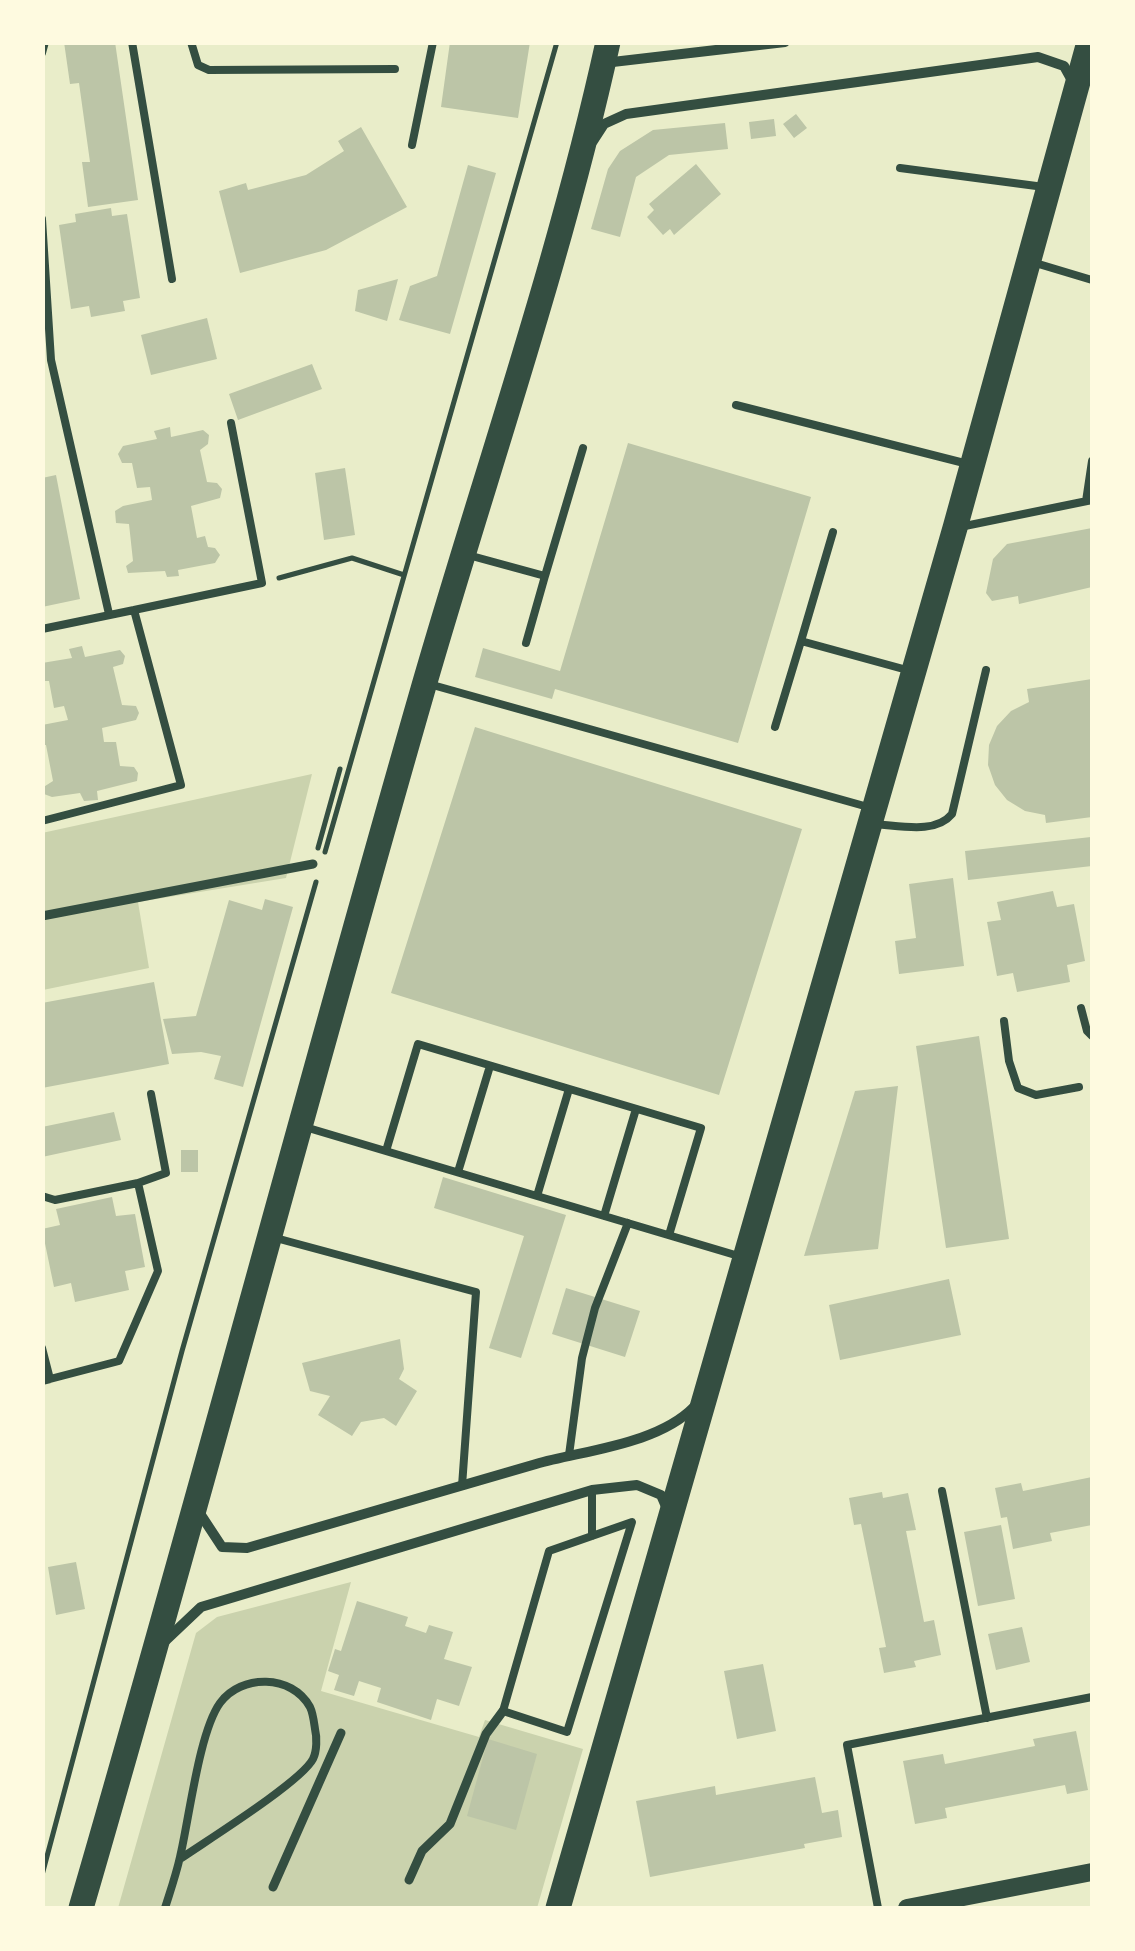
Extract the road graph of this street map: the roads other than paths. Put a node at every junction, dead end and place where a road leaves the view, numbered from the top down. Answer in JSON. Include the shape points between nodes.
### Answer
{"nodes":[{"id":1,"x":46,"y":42,"type":"edge"},
{"id":2,"x":132,"y":42,"type":"edge"},
{"id":3,"x":191,"y":42,"type":"edge"},
{"id":4,"x":433,"y":42,"type":"edge"},
{"id":5,"x":785,"y":42,"type":"edge"},
{"id":6,"x":1089,"y":42,"type":"edge"},
{"id":7,"x":606,"y":52,"type":"edge"},
{"id":8,"x":42,"y":53,"type":"edge"},
{"id":9,"x":395,"y":69,"type":"dead end"},
{"id":10,"x":1077,"y":90,"type":"junction"},
{"id":11,"x":412,"y":145,"type":"dead end"},
{"id":12,"x":579,"y":162,"type":"junction"},
{"id":13,"x":900,"y":168,"type":"dead end"},
{"id":14,"x":1049,"y":187,"type":"junction"},
{"id":15,"x":42,"y":218,"type":"edge"},
{"id":16,"x":1028,"y":260,"type":"junction"},
{"id":17,"x":172,"y":278,"type":"dead end"},
{"id":18,"x":1092,"y":280,"type":"edge"},
{"id":19,"x":47,"y":361,"type":"edge"},
{"id":20,"x":736,"y":405,"type":"dead end"},
{"id":21,"x":231,"y":423,"type":"dead end"},
{"id":22,"x":582,"y":448,"type":"dead end"},
{"id":23,"x":1092,"y":461,"type":"edge"},
{"id":24,"x":972,"y":465,"type":"junction"},
{"id":25,"x":1089,"y":501,"type":"edge"},
{"id":26,"x":955,"y":528,"type":"junction"},
{"id":27,"x":834,"y":532,"type":"dead end"},
{"id":28,"x":464,"y":554,"type":"junction"},
{"id":29,"x":545,"y":576,"type":"junction"},
{"id":30,"x":134,"y":610,"type":"junction"},
{"id":31,"x":109,"y":614,"type":"junction"},
{"id":32,"x":42,"y":629,"type":"edge"},
{"id":33,"x":801,"y":641,"type":"junction"},
{"id":34,"x":526,"y":643,"type":"dead end"},
{"id":35,"x":986,"y":670,"type":"dead end"},
{"id":36,"x":912,"y":671,"type":"junction"},
{"id":37,"x":425,"y":683,"type":"junction"},
{"id":38,"x":776,"y":728,"type":"dead end"},
{"id":39,"x":870,"y":816,"type":"junction"},
{"id":40,"x":42,"y":821,"type":"edge"},
{"id":41,"x":317,"y":864,"type":"road end"},
{"id":42,"x":42,"y":916,"type":"edge"},
{"id":43,"x":1081,"y":1008,"type":"dead end"},
{"id":44,"x":1004,"y":1021,"type":"dead end"},
{"id":45,"x":1092,"y":1036,"type":"edge"},
{"id":46,"x":490,"y":1066,"type":"junction"},
{"id":47,"x":1079,"y":1088,"type":"dead end"},
{"id":48,"x":569,"y":1089,"type":"junction"},
{"id":49,"x":152,"y":1094,"type":"dead end"},
{"id":50,"x":636,"y":1109,"type":"junction"},
{"id":51,"x":300,"y":1126,"type":"junction"},
{"id":52,"x":386,"y":1151,"type":"junction"},
{"id":53,"x":458,"y":1172,"type":"junction"},
{"id":54,"x":138,"y":1183,"type":"junction"},
{"id":55,"x":42,"y":1196,"type":"edge"},
{"id":56,"x":537,"y":1196,"type":"junction"},
{"id":57,"x":604,"y":1216,"type":"junction"},
{"id":58,"x":628,"y":1223,"type":"junction"},
{"id":59,"x":669,"y":1235,"type":"junction"},
{"id":60,"x":270,"y":1237,"type":"junction"},
{"id":61,"x":745,"y":1258,"type":"junction"},
{"id":62,"x":42,"y":1348,"type":"edge"},
{"id":63,"x":46,"y":1380,"type":"edge"},
{"id":64,"x":707,"y":1393,"type":"junction"},
{"id":65,"x":570,"y":1454,"type":"junction"},
{"id":66,"x":462,"y":1486,"type":"junction"},
{"id":67,"x":592,"y":1490,"type":"junction"},
{"id":68,"x":942,"y":1491,"type":"dead end"},
{"id":69,"x":196,"y":1507,"type":"junction"},
{"id":70,"x":670,"y":1517,"type":"junction"},
{"id":71,"x":592,"y":1536,"type":"junction"},
{"id":72,"x":157,"y":1648,"type":"junction"},
{"id":73,"x":1092,"y":1697,"type":"edge"},
{"id":74,"x":503,"y":1711,"type":"junction"},
{"id":75,"x":987,"y":1718,"type":"junction"},
{"id":76,"x":341,"y":1733,"type":"dead end"},
{"id":77,"x":180,"y":1859,"type":"junction"},
{"id":78,"x":1092,"y":1872,"type":"edge"},
{"id":79,"x":409,"y":1880,"type":"dead end"},
{"id":80,"x":273,"y":1887,"type":"dead end"},
{"id":81,"x":81,"y":1908,"type":"edge"},
{"id":82,"x":165,"y":1908,"type":"edge"},
{"id":83,"x":558,"y":1908,"type":"edge"},
{"id":84,"x":878,"y":1908,"type":"edge"},
{"id":85,"x":907,"y":1908,"type":"edge"}],
"edges":[{"from":1,"to":8,"type":"lane"},
{"from":2,"to":17,"type":"lane"},
{"from":3,"to":9,"type":"lane","via":[[198,64],[209,70]]},
{"from":4,"to":11,"type":"lane"},
{"from":5,"to":7,"type":"street"},
{"from":6,"to":10,"type":"main road"},
{"from":7,"to":12,"type":"main road"},
{"from":10,"to":12,"type":"street","via":[[1064,66],[1038,58],[626,114],[604,124]]},
{"from":10,"to":14,"type":"main road"},
{"from":12,"to":28,"type":"main road"},
{"from":13,"to":14,"type":"lane"},
{"from":14,"to":16,"type":"main road"},
{"from":15,"to":19,"type":"lane"},
{"from":16,"to":18,"type":"lane"},
{"from":16,"to":24,"type":"main road"},
{"from":19,"to":31,"type":"lane"},
{"from":20,"to":24,"type":"lane"},
{"from":21,"to":30,"type":"lane","via":[[262,583]]},
{"from":22,"to":29,"type":"lane"},
{"from":23,"to":25,"type":"lane"},
{"from":24,"to":26,"type":"main road"},
{"from":25,"to":26,"type":"lane"},
{"from":26,"to":36,"type":"main road"},
{"from":27,"to":33,"type":"lane"},
{"from":28,"to":29,"type":"lane"},
{"from":28,"to":37,"type":"main road"},
{"from":29,"to":34,"type":"lane"},
{"from":30,"to":31,"type":"lane"},
{"from":30,"to":40,"type":"lane","via":[[181,785]]},
{"from":31,"to":32,"type":"lane"},
{"from":33,"to":36,"type":"lane"},
{"from":33,"to":38,"type":"lane"},
{"from":35,"to":39,"type":"lane","via":[[952,814],[931,827]]},
{"from":36,"to":39,"type":"main road"},
{"from":37,"to":39,"type":"lane"},
{"from":37,"to":51,"type":"main road"},
{"from":39,"to":61,"type":"main road"},
{"from":41,"to":42,"type":"street"},
{"from":43,"to":45,"type":"lane"},
{"from":44,"to":47,"type":"lane","via":[[1018,1088],[1036,1095]]},
{"from":46,"to":48,"type":"lane"},
{"from":46,"to":52,"type":"lane","via":[[418,1044]]},
{"from":46,"to":53,"type":"lane"},
{"from":48,"to":50,"type":"lane"},
{"from":48,"to":56,"type":"lane"},
{"from":49,"to":54,"type":"lane","via":[[166,1174]]},
{"from":50,"to":57,"type":"lane"},
{"from":50,"to":59,"type":"lane","via":[[701,1128]]},
{"from":51,"to":52,"type":"lane"},
{"from":51,"to":60,"type":"main road"},
{"from":52,"to":53,"type":"lane"},
{"from":53,"to":56,"type":"lane"},
{"from":54,"to":55,"type":"lane","via":[[55,1200]]},
{"from":54,"to":63,"type":"lane","via":[[158,1271],[119,1361]]},
{"from":56,"to":57,"type":"lane"},
{"from":57,"to":58,"type":"lane"},
{"from":58,"to":59,"type":"lane"},
{"from":58,"to":65,"type":"lane","via":[[586,1342]]},
{"from":59,"to":61,"type":"lane"},
{"from":60,"to":66,"type":"lane","via":[[476,1292]]},
{"from":60,"to":69,"type":"main road"},
{"from":61,"to":64,"type":"main road"},
{"from":62,"to":63,"type":"lane"},
{"from":64,"to":65,"type":"street","via":[[678,1423]]},
{"from":64,"to":70,"type":"main road"},
{"from":65,"to":66,"type":"street"},
{"from":66,"to":69,"type":"street","via":[[247,1548],[222,1547]]},
{"from":67,"to":70,"type":"street","via":[[637,1485],[662,1495]]},
{"from":67,"to":71,"type":"lane"},
{"from":67,"to":72,"type":"street","via":[[201,1607]]},
{"from":68,"to":75,"type":"lane"},
{"from":69,"to":72,"type":"main road"},
{"from":70,"to":83,"type":"main road"},
{"from":71,"to":74,"type":"lane","via":[[550,1551]]},
{"from":71,"to":74,"type":"lane","via":[[632,1522],[567,1732]]},
{"from":72,"to":81,"type":"main road"},
{"from":73,"to":75,"type":"lane"},
{"from":74,"to":79,"type":"street","via":[[486,1734],[450,1824],[422,1851]]},
{"from":75,"to":84,"type":"lane","via":[[847,1745]]},
{"from":76,"to":80,"type":"street"},
{"from":77,"to":77,"type":"lane","via":[[296,1778],[314,1758],[311,1708],[298,1692],[261,1682],[238,1686],[219,1704]]},
{"from":77,"to":82,"type":"lane"},
{"from":78,"to":85,"type":"street"}]}
